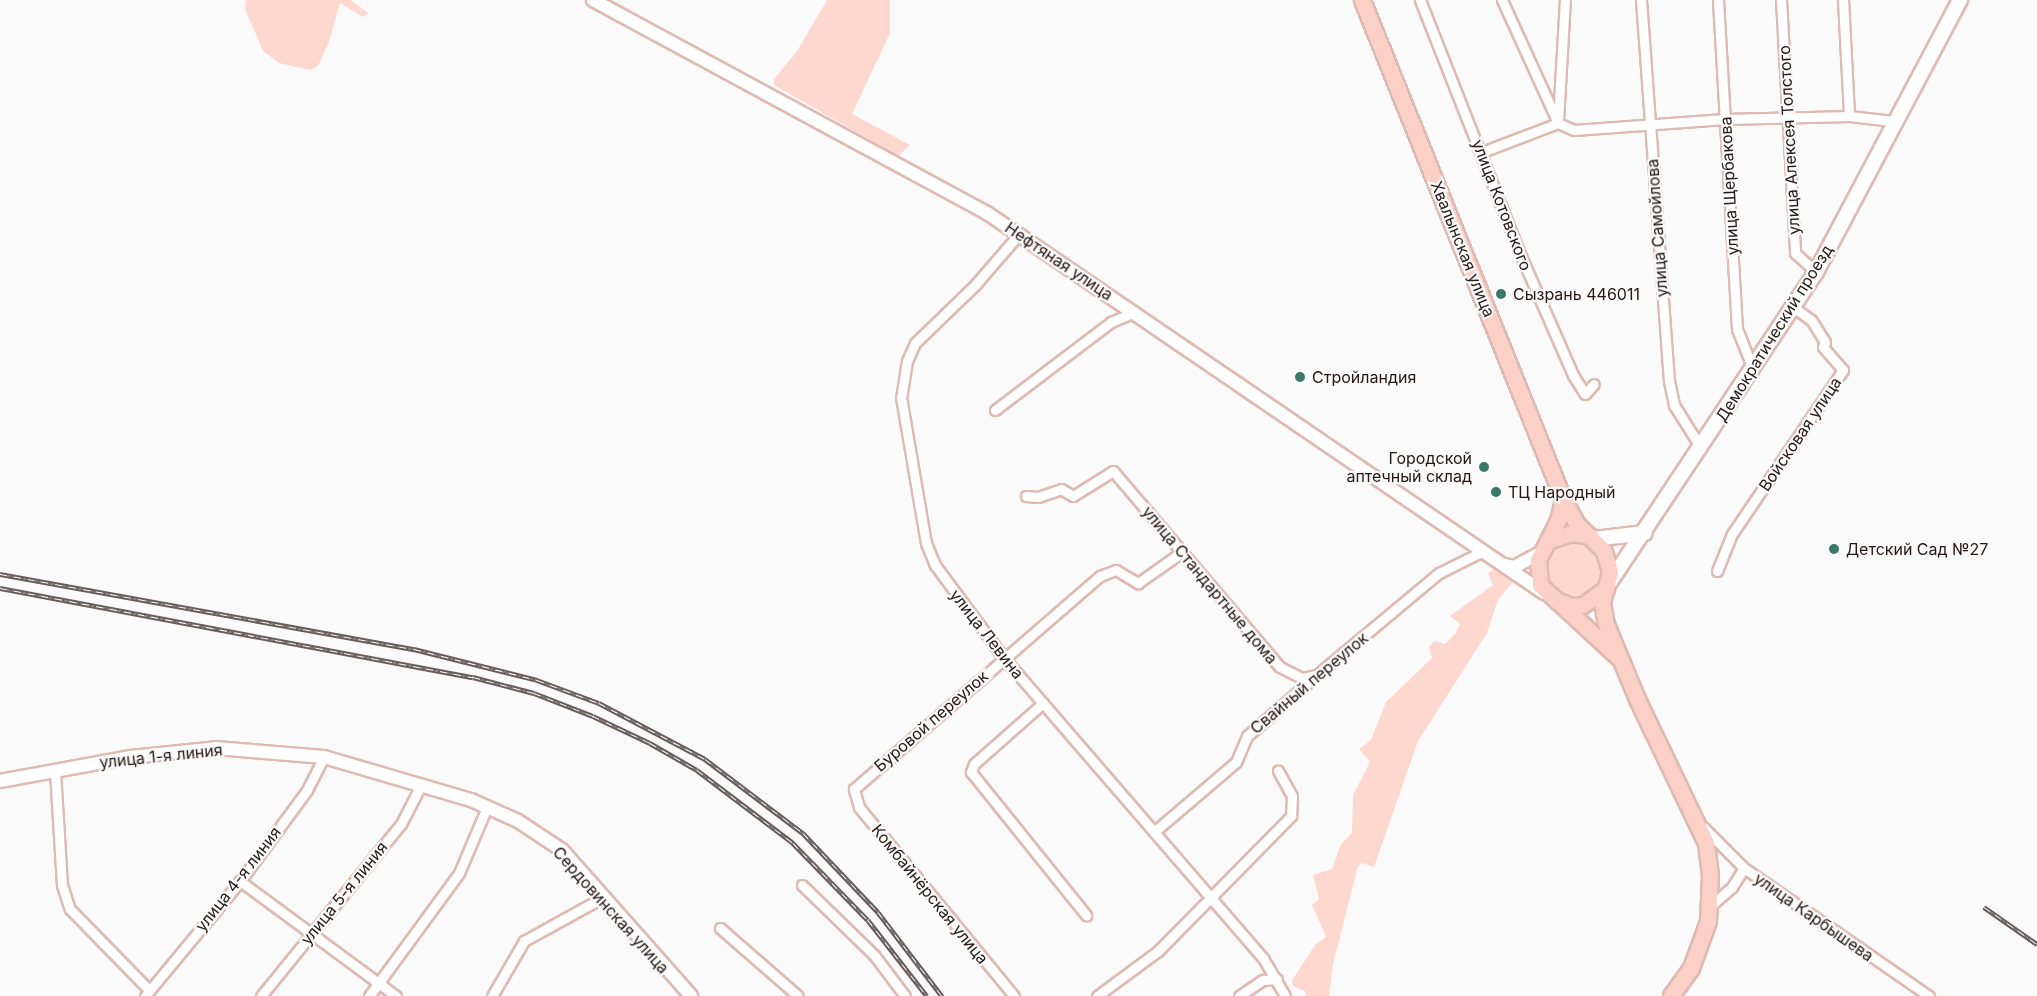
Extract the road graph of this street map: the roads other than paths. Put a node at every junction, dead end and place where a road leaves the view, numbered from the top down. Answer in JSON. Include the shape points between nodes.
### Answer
{"nodes":[{"id":1,"x":593,"y":0,"type":"edge"},
{"id":2,"x":1420,"y":0,"type":"edge"},
{"id":3,"x":1503,"y":0,"type":"edge"},
{"id":4,"x":1565,"y":0,"type":"edge"},
{"id":5,"x":1641,"y":0,"type":"edge"},
{"id":6,"x":1718,"y":0,"type":"edge"},
{"id":7,"x":1781,"y":0,"type":"edge"},
{"id":8,"x":1843,"y":0,"type":"edge"},
{"id":9,"x":1960,"y":0,"type":"edge"},
{"id":10,"x":1365,"y":1,"type":"edge"},
{"id":11,"x":1849,"y":116,"type":"junction"},
{"id":12,"x":1789,"y":118,"type":"junction"},
{"id":13,"x":1725,"y":119,"type":"junction"},
{"id":14,"x":1893,"y":121,"type":"junction"},
{"id":15,"x":1650,"y":122,"type":"junction"},
{"id":16,"x":1558,"y":123,"type":"junction"},
{"id":17,"x":1482,"y":152,"type":"junction"},
{"id":18,"x":1019,"y":234,"type":"junction"},
{"id":19,"x":1816,"y":272,"type":"junction"},
{"id":20,"x":1793,"y":307,"type":"junction"},
{"id":21,"x":1135,"y":312,"type":"junction"},
{"id":22,"x":1753,"y":370,"type":"junction"},
{"id":23,"x":1594,"y":384,"type":"dead end"},
{"id":24,"x":995,"y":410,"type":"dead end"},
{"id":25,"x":1701,"y":448,"type":"junction"},
{"id":26,"x":1026,"y":496,"type":"dead end"},
{"id":27,"x":1563,"y":499,"type":"junction"},
{"id":28,"x":1645,"y":533,"type":"junction"},
{"id":29,"x":1592,"y":538,"type":"junction"},
{"id":30,"x":1546,"y":546,"type":"junction"},
{"id":31,"x":1182,"y":552,"type":"junction"},
{"id":32,"x":1481,"y":552,"type":"junction"},
{"id":33,"x":1500,"y":564,"type":"junction"},
{"id":34,"x":1717,"y":571,"type":"dead end"},
{"id":35,"x":1609,"y":584,"type":"junction"},
{"id":36,"x":1548,"y":596,"type":"junction"},
{"id":37,"x":1003,"y":657,"type":"junction"},
{"id":38,"x":1618,"y":657,"type":"junction"},
{"id":39,"x":1318,"y":674,"type":"junction"},
{"id":40,"x":1043,"y":703,"type":"junction"},
{"id":41,"x":324,"y":757,"type":"junction"},
{"id":42,"x":55,"y":771,"type":"junction"},
{"id":43,"x":1278,"y":771,"type":"dead end"},
{"id":44,"x":0,"y":780,"type":"edge"},
{"id":45,"x":421,"y":785,"type":"junction"},
{"id":46,"x":854,"y":789,"type":"joint"},
{"id":47,"x":487,"y":807,"type":"junction"},
{"id":48,"x":1698,"y":821,"type":"junction"},
{"id":49,"x":1155,"y":831,"type":"junction"},
{"id":50,"x":1744,"y":868,"type":"junction"},
{"id":51,"x":240,"y":881,"type":"junction"},
{"id":52,"x":802,"y":885,"type":"dead end"},
{"id":53,"x":1210,"y":897,"type":"junction"},
{"id":54,"x":603,"y":898,"type":"junction"},
{"id":55,"x":1709,"y":907,"type":"junction"},
{"id":56,"x":1086,"y":915,"type":"dead end"},
{"id":57,"x":720,"y":928,"type":"dead end"},
{"id":58,"x":312,"y":932,"type":"junction"},
{"id":59,"x":1277,"y":979,"type":"junction"},
{"id":60,"x":379,"y":984,"type":"junction"},
{"id":61,"x":147,"y":993,"type":"edge"},
{"id":62,"x":1285,"y":993,"type":"edge"},
{"id":63,"x":261,"y":996,"type":"edge"},
{"id":64,"x":369,"y":996,"type":"edge"},
{"id":65,"x":396,"y":996,"type":"edge"},
{"id":66,"x":492,"y":996,"type":"edge"},
{"id":67,"x":691,"y":996,"type":"edge"},
{"id":68,"x":798,"y":996,"type":"edge"},
{"id":69,"x":905,"y":996,"type":"edge"},
{"id":70,"x":1014,"y":996,"type":"edge"},
{"id":71,"x":1097,"y":996,"type":"edge"},
{"id":72,"x":1239,"y":996,"type":"edge"},
{"id":73,"x":1671,"y":996,"type":"edge"},
{"id":74,"x":1929,"y":996,"type":"edge"}],
"edges":[{"from":1,"to":18,"type":"street","name":"Нефтяная улица","via":[[937,183]]},
{"from":2,"to":17,"type":"street","name":"улица Котовского"},
{"from":3,"to":16,"type":"street"},
{"from":4,"to":16,"type":"street"},
{"from":5,"to":15,"type":"street","name":"улица Самойлова"},
{"from":6,"to":13,"type":"street","name":"улица Щербакова"},
{"from":7,"to":12,"type":"street","name":"улица Алексея Толстого"},
{"from":8,"to":11,"type":"street"},
{"from":9,"to":14,"type":"main road","name":"Демократический проезд"},
{"from":10,"to":27,"type":"main road","name":"Хвалынская улица"},
{"from":11,"to":12,"type":"street"},
{"from":11,"to":14,"type":"street"},
{"from":12,"to":13,"type":"street"},
{"from":12,"to":19,"type":"street","name":"улица Алексея Толстого","via":[[1795,253]]},
{"from":13,"to":15,"type":"street"},
{"from":13,"to":22,"type":"street","name":"улица Щербакова","via":[[1737,329]]},
{"from":14,"to":19,"type":"main road","name":"Демократический проезд"},
{"from":15,"to":16,"type":"street","via":[[1574,130]]},
{"from":15,"to":25,"type":"street","name":"улица Самойлова","via":[[1669,381],[1674,405]]},
{"from":16,"to":17,"type":"street"},
{"from":17,"to":23,"type":"street","name":"улица Котовского","via":[[1573,375],[1585,394]]},
{"from":18,"to":21,"type":"street","name":"Нефтяная улица"},
{"from":18,"to":37,"type":"street","name":"улица Левина","via":[[975,285],[915,343],[901,397],[926,543],[935,565]]},
{"from":19,"to":20,"type":"main road","name":"Демократический проезд"},
{"from":20,"to":22,"type":"main road","name":"Демократический проезд"},
{"from":20,"to":34,"type":"street","name":"Войсковая улица","via":[[1811,320],[1825,342],[1823,347],[1843,370],[1732,534]]},
{"from":21,"to":24,"type":"street","via":[[1111,322]]},
{"from":21,"to":32,"type":"street","name":"Нефтяная улица"},
{"from":22,"to":25,"type":"main road","name":"Демократический проезд"},
{"from":25,"to":28,"type":"main road","name":"Демократический проезд"},
{"from":26,"to":31,"type":"street","name":"улица Стандартные дома","via":[[1038,497],[1061,489],[1073,496],[1113,471]]},
{"from":27,"to":29,"type":"main road","name":"Хвалынская улица"},
{"from":27,"to":30,"type":"main road"},
{"from":28,"to":29,"type":"main road"},
{"from":28,"to":35,"type":"main road","name":"Демократический проезд"},
{"from":29,"to":30,"type":"main road","via":[[1572,533]]},
{"from":29,"to":35,"type":"main road","via":[[1608,561]]},
{"from":30,"to":33,"type":"street","via":[[1514,567]]},
{"from":30,"to":36,"type":"main road","via":[[1537,577]]},
{"from":31,"to":37,"type":"street","name":"Буровой переулок","via":[[1138,583],[1116,570],[1100,576]]},
{"from":31,"to":39,"type":"street","name":"улица Стандартные дома","via":[[1287,673],[1302,678]]},
{"from":32,"to":33,"type":"street","name":"Нефтяная улица"},
{"from":32,"to":39,"type":"street","name":"Свайный переулок","via":[[1439,573]]},
{"from":33,"to":36,"type":"street","name":"Нефтяная улица"},
{"from":35,"to":36,"type":"main road","via":[[1583,605],[1571,606]]},
{"from":35,"to":38,"type":"main road","via":[[1602,610]]},
{"from":36,"to":38,"type":"main road"},
{"from":37,"to":40,"type":"street","name":"улица Левина"},
{"from":37,"to":46,"type":"street","name":"Буровой переулок"},
{"from":38,"to":48,"type":"main road"},
{"from":39,"to":49,"type":"street","name":"Свайный переулок","via":[[1247,736],[1236,762]]},
{"from":40,"to":49,"type":"street","name":"улица Левина"},
{"from":40,"to":56,"type":"street","via":[[974,764],[971,772]]},
{"from":41,"to":42,"type":"street","name":"улица 1-я линия","via":[[216,748],[131,757]]},
{"from":41,"to":45,"type":"street","name":"Сердовинская улица"},
{"from":41,"to":51,"type":"street","name":"улица 4-я линия","via":[[307,790]]},
{"from":42,"to":44,"type":"street","name":"улица 1-я линия"},
{"from":42,"to":61,"type":"street","via":[[62,885],[70,909]]},
{"from":43,"to":53,"type":"street","via":[[1292,796],[1291,816]]},
{"from":45,"to":47,"type":"street","name":"Сердовинская улица"},
{"from":45,"to":58,"type":"street","name":"улица 5-я линия","via":[[401,824]]},
{"from":46,"to":70,"type":"street","name":"Комбайнёрская улица","via":[[859,807]]},
{"from":47,"to":54,"type":"street","name":"Сердовинская улица","via":[[518,821],[562,850]]},
{"from":47,"to":60,"type":"street","via":[[459,873]]},
{"from":48,"to":50,"type":"street"},
{"from":48,"to":55,"type":"main road","via":[[1706,843]]},
{"from":49,"to":53,"type":"street","name":"улица Левина"},
{"from":50,"to":55,"type":"street","name":"улица Карбышева","via":[[1732,887]]},
{"from":50,"to":74,"type":"street","name":"улица Карбышева"},
{"from":51,"to":58,"type":"street"},
{"from":51,"to":61,"type":"street","name":"улица 4-я линия"},
{"from":52,"to":69,"type":"street","via":[[874,955]]},
{"from":53,"to":59,"type":"street","name":"улица Левина"},
{"from":53,"to":71,"type":"street","via":[[1158,951]]},
{"from":54,"to":66,"type":"street","via":[[524,941]]},
{"from":54,"to":67,"type":"street","name":"Сердовинская улица"},
{"from":55,"to":73,"type":"main road","via":[[1702,944],[1685,980]]},
{"from":57,"to":68,"type":"street"},
{"from":58,"to":60,"type":"street"},
{"from":58,"to":63,"type":"street","name":"улица 5-я линия"},
{"from":59,"to":62,"type":"street","name":"улица Левина"},
{"from":59,"to":72,"type":"street","via":[[1263,980]]},
{"from":60,"to":64,"type":"street"},
{"from":60,"to":65,"type":"street"}]}
